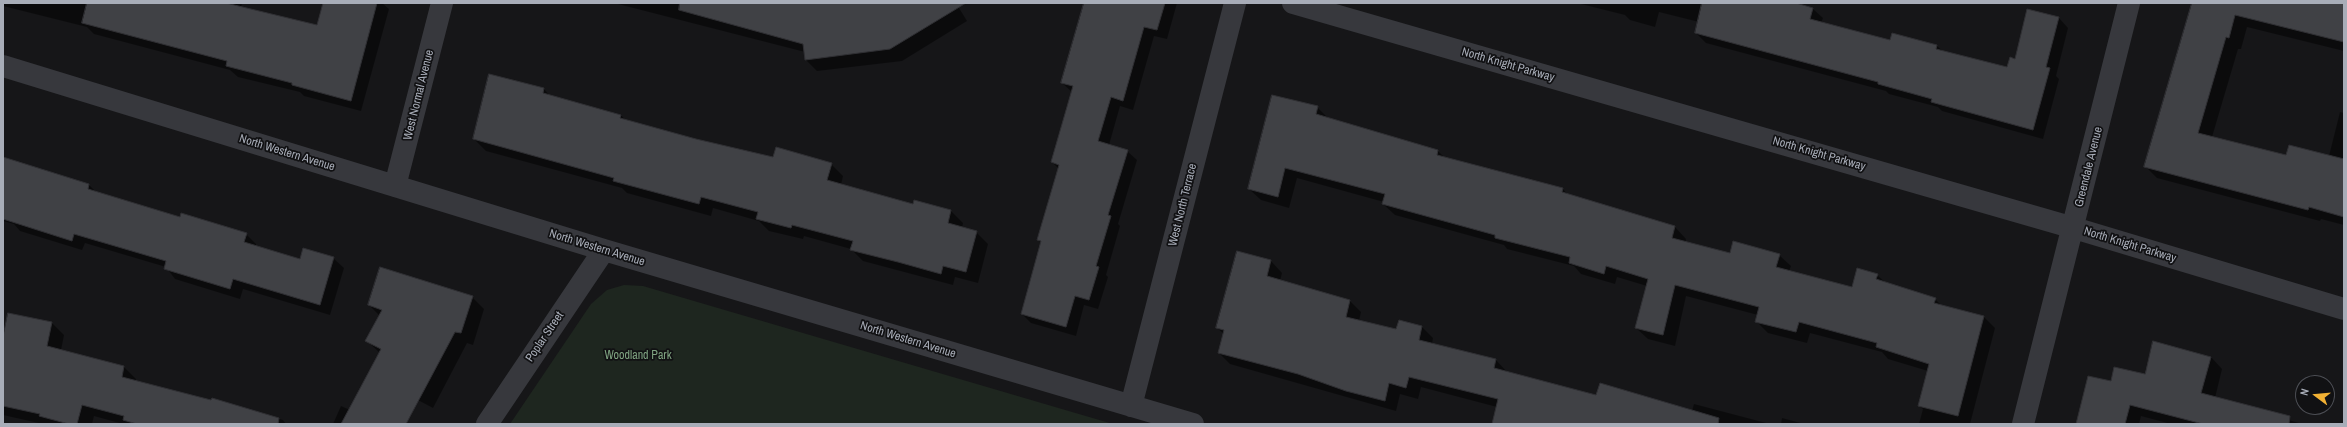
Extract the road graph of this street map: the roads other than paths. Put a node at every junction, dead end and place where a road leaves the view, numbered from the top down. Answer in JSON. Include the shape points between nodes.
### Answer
{"nodes":[{"id":1,"x":442,"y":3,"type":"edge"},
{"id":2,"x":1235,"y":3,"type":"edge"},
{"id":3,"x":1293,"y":3,"type":"edge"},
{"id":4,"x":2129,"y":3,"type":"edge"},
{"id":5,"x":3,"y":66,"type":"edge"},
{"id":6,"x":395,"y":186,"type":"junction"},
{"id":7,"x":2074,"y":228,"type":"junction"},
{"id":8,"x":604,"y":250,"type":"junction"},
{"id":9,"x":2344,"y":309,"type":"edge"},
{"id":10,"x":1131,"y":406,"type":"junction"},
{"id":11,"x":487,"y":424,"type":"edge"},
{"id":12,"x":1193,"y":424,"type":"edge"},
{"id":13,"x":2023,"y":424,"type":"edge"}],
"edges":[{"from":1,"to":6,"type":"street","name":"West Normal Avenue"},
{"from":2,"to":10,"type":"street","name":"West North Terrace"},
{"from":3,"to":7,"type":"street","name":"North Knight Parkway"},
{"from":4,"to":7,"type":"street","name":"Greendale Avenue"},
{"from":5,"to":6,"type":"street","name":"North Western Avenue"},
{"from":6,"to":8,"type":"street","name":"North Western Avenue"},
{"from":7,"to":9,"type":"street","name":"North Knight Parkway"},
{"from":7,"to":13,"type":"street","name":"Greendale Avenue"},
{"from":8,"to":10,"type":"street","name":"North Western Avenue"},
{"from":8,"to":11,"type":"street","name":"Poplar Street"},
{"from":10,"to":12,"type":"street","name":"North Western Avenue"}]}
